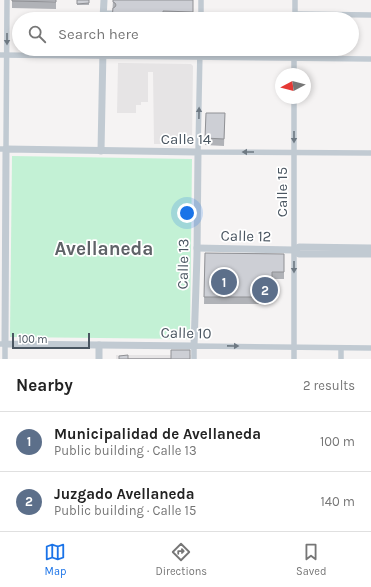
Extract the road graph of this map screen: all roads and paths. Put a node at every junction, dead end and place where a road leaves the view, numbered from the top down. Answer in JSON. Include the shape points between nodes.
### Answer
{"nodes":[{"id":1,"x":7,"y":0,"type":"edge"},
{"id":2,"x":104,"y":0,"type":"edge"},
{"id":3,"x":201,"y":0,"type":"edge"},
{"id":4,"x":295,"y":0,"type":"edge"},
{"id":5,"x":103,"y":12,"type":"edge"},
{"id":6,"x":201,"y":12,"type":"edge"},
{"id":7,"x":295,"y":12,"type":"edge"},
{"id":8,"x":359,"y":15,"type":"edge"},
{"id":9,"x":371,"y":15,"type":"edge"},
{"id":10,"x":0,"y":55,"type":"edge"},
{"id":11,"x":7,"y":55,"type":"junction"},
{"id":12,"x":12,"y":55,"type":"edge"},
{"id":13,"x":103,"y":56,"type":"edge"},
{"id":14,"x":161,"y":56,"type":"edge"},
{"id":15,"x":200,"y":58,"type":"junction"},
{"id":16,"x":294,"y":58,"type":"junction"},
{"id":17,"x":371,"y":59,"type":"edge"},
{"id":18,"x":294,"y":68,"type":"edge"},
{"id":19,"x":294,"y":104,"type":"edge"},
{"id":20,"x":3,"y":149,"type":"edge"},
{"id":21,"x":102,"y":151,"type":"junction"},
{"id":22,"x":198,"y":152,"type":"junction"},
{"id":23,"x":294,"y":153,"type":"junction"},
{"id":24,"x":371,"y":153,"type":"edge"},
{"id":25,"x":3,"y":248,"type":"edge"},
{"id":26,"x":197,"y":248,"type":"junction"},
{"id":27,"x":371,"y":248,"type":"edge"},
{"id":28,"x":294,"y":250,"type":"junction"},
{"id":29,"x":371,"y":254,"type":"edge"},
{"id":30,"x":3,"y":344,"type":"edge"},
{"id":31,"x":99,"y":345,"type":"junction"},
{"id":32,"x":194,"y":346,"type":"junction"},
{"id":33,"x":294,"y":347,"type":"junction"},
{"id":34,"x":341,"y":348,"type":"junction"},
{"id":35,"x":371,"y":348,"type":"edge"},
{"id":36,"x":5,"y":359,"type":"edge"},
{"id":37,"x":99,"y":359,"type":"edge"},
{"id":38,"x":194,"y":359,"type":"edge"},
{"id":39,"x":294,"y":359,"type":"edge"},
{"id":40,"x":341,"y":359,"type":"edge"}],
"edges":[{"from":1,"to":11,"type":"street","one_way":true},
{"from":2,"to":5,"type":"street"},
{"from":3,"to":6,"type":"street"},
{"from":4,"to":7,"type":"street"},
{"from":8,"to":9,"type":"street"},
{"from":10,"to":11,"type":"street"},
{"from":11,"to":12,"type":"street"},
{"from":11,"to":20,"type":"street"},
{"from":13,"to":21,"type":"street"},
{"from":14,"to":15,"type":"street"},
{"from":15,"to":16,"type":"street"},
{"from":22,"to":15,"type":"street","name":"Calle 13","one_way":true},
{"from":16,"to":17,"type":"street"},
{"from":16,"to":18,"type":"street"},
{"from":19,"to":23,"type":"street","name":"Calle 15","one_way":true},
{"from":20,"to":21,"type":"street","name":"Calle 14"},
{"from":20,"to":25,"type":"street"},
{"from":21,"to":22,"type":"street","name":"Calle 14"},
{"from":23,"to":22,"type":"street","name":"Calle 14","one_way":true},
{"from":22,"to":26,"type":"street","name":"Calle 13"},
{"from":23,"to":24,"type":"street","name":"Calle 14"},
{"from":23,"to":28,"type":"street","name":"Calle 15"},
{"from":25,"to":30,"type":"street"},
{"from":26,"to":28,"type":"street","name":"Calle 12"},
{"from":26,"to":32,"type":"street","name":"Calle 13"},
{"from":27,"to":28,"type":"street","name":"Calle 12","via":[[299,247]]},
{"from":28,"to":29,"type":"street","name":"Calle 12","via":[[299,254]]},
{"from":28,"to":33,"type":"street","name":"Calle 15","one_way":true},
{"from":30,"to":31,"type":"street","name":"Calle 10"},
{"from":30,"to":36,"type":"street"},
{"from":31,"to":32,"type":"street","name":"Calle 10"},
{"from":31,"to":37,"type":"street"},
{"from":32,"to":33,"type":"street","name":"Calle 10","one_way":true},
{"from":32,"to":38,"type":"street","name":"Calle 13"},
{"from":33,"to":34,"type":"street","name":"Calle 10"},
{"from":33,"to":39,"type":"street","name":"Calle 15"},
{"from":34,"to":35,"type":"street","name":"Calle 10"},
{"from":34,"to":40,"type":"street"}]}
